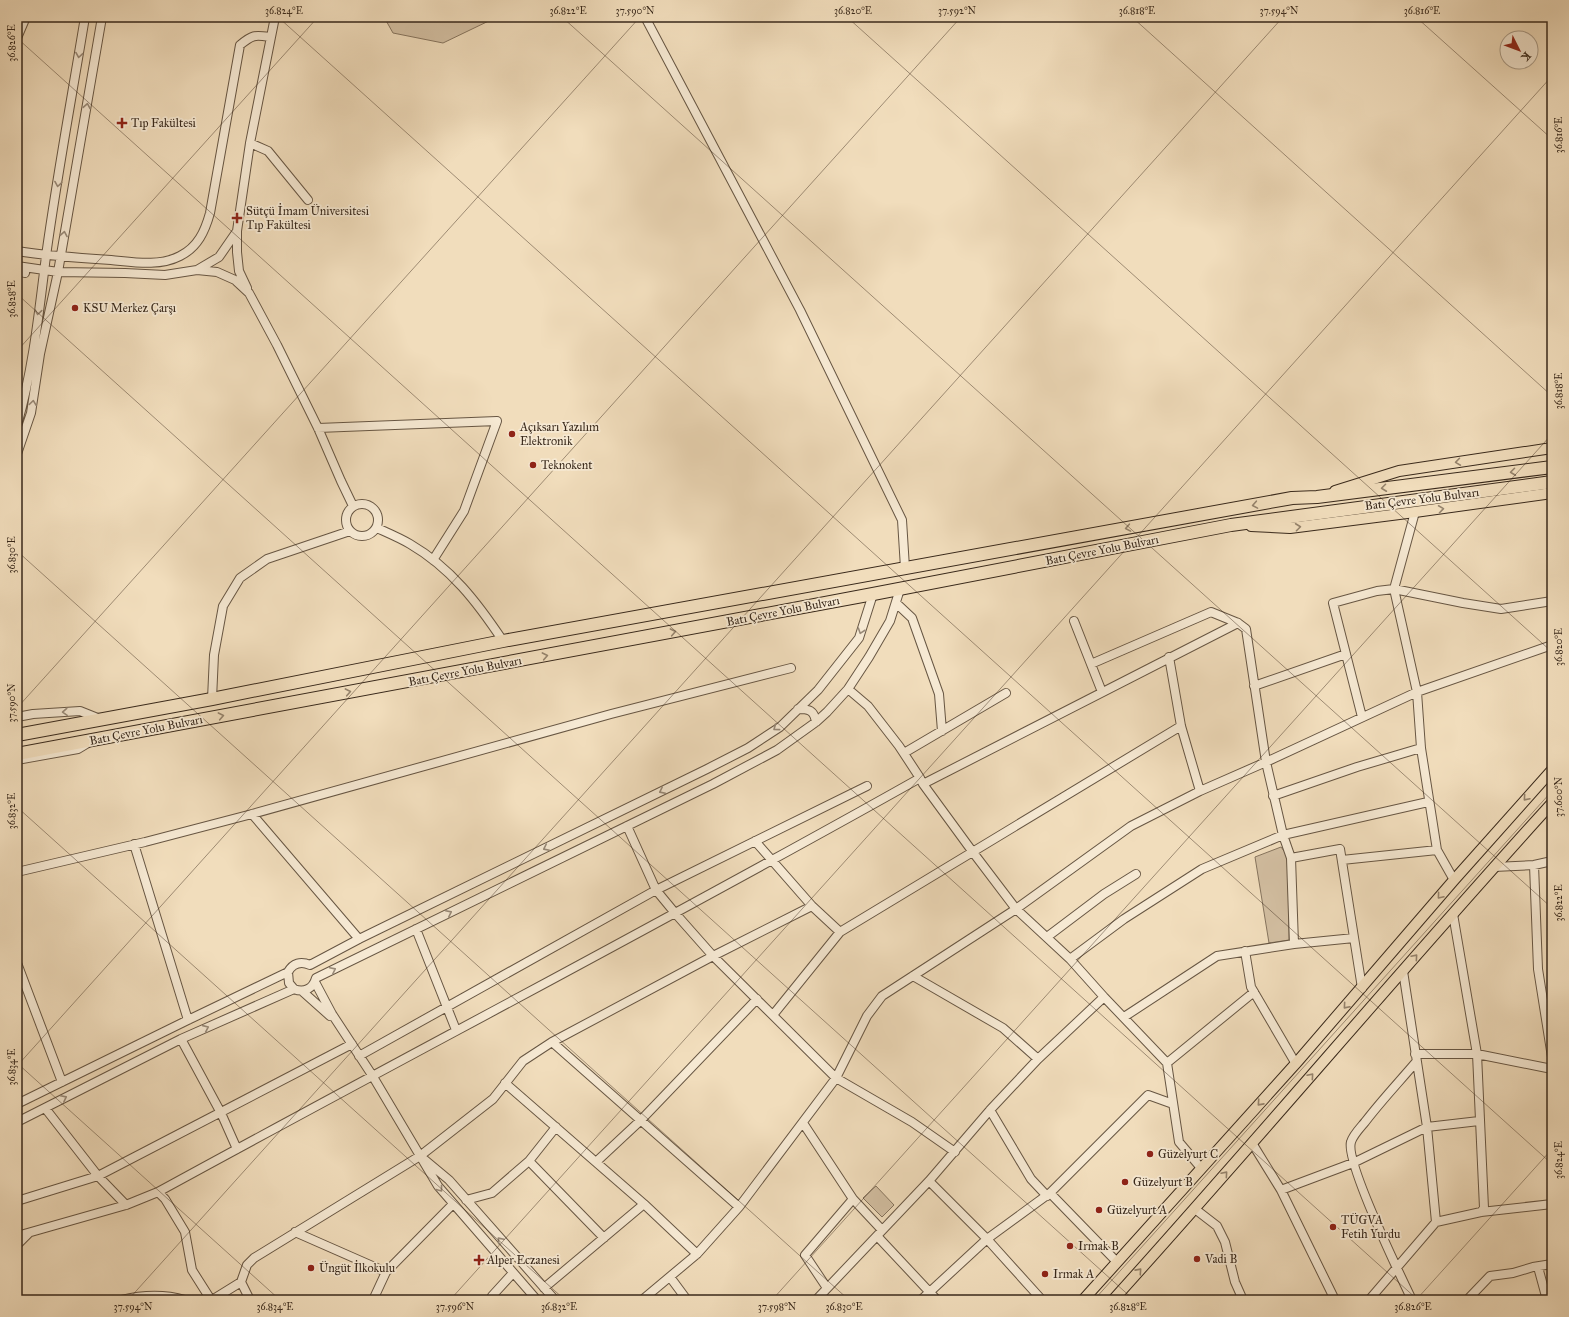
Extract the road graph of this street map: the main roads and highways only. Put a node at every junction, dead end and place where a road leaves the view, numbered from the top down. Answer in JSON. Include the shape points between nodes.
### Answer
{"nodes":[{"id":1,"x":1552,"y":448,"type":"edge"},
{"id":2,"x":1552,"y":467,"type":"edge"},
{"id":3,"x":1552,"y":482,"type":"edge"},
{"id":4,"x":1552,"y":493,"type":"edge"},
{"id":5,"x":1316,"y":497,"type":"junction"},
{"id":6,"x":1231,"y":524,"type":"junction"},
{"id":7,"x":17,"y":735,"type":"edge"},
{"id":8,"x":17,"y":754,"type":"edge"},
{"id":9,"x":1552,"y":770,"type":"edge"},
{"id":10,"x":1552,"y":803,"type":"edge"},
{"id":11,"x":1083,"y":1300,"type":"edge"},
{"id":12,"x":1113,"y":1300,"type":"edge"}],
"edges":[{"from":1,"to":5,"type":"main road","one_way":true,"via":[[1400,471]]},
{"from":2,"to":5,"type":"highway","name":"Batı Çevre Yolu Bulvarı","one_way":true},
{"from":3,"to":6,"type":"highway","name":"Batı Çevre Yolu Bulvarı"},
{"from":6,"to":4,"type":"main road","one_way":true,"via":[[1290,528]]},
{"from":5,"to":7,"type":"highway","name":"Batı Çevre Yolu Bulvarı","one_way":true,"via":[[1292,498],[503,641]]},
{"from":8,"to":6,"type":"highway","name":"Batı Çevre Yolu Bulvarı","one_way":true,"via":[[900,589]]},
{"from":9,"to":11,"type":"main road","one_way":true,"via":[[1296,1064]]},
{"from":12,"to":10,"type":"main road","one_way":true}]}
